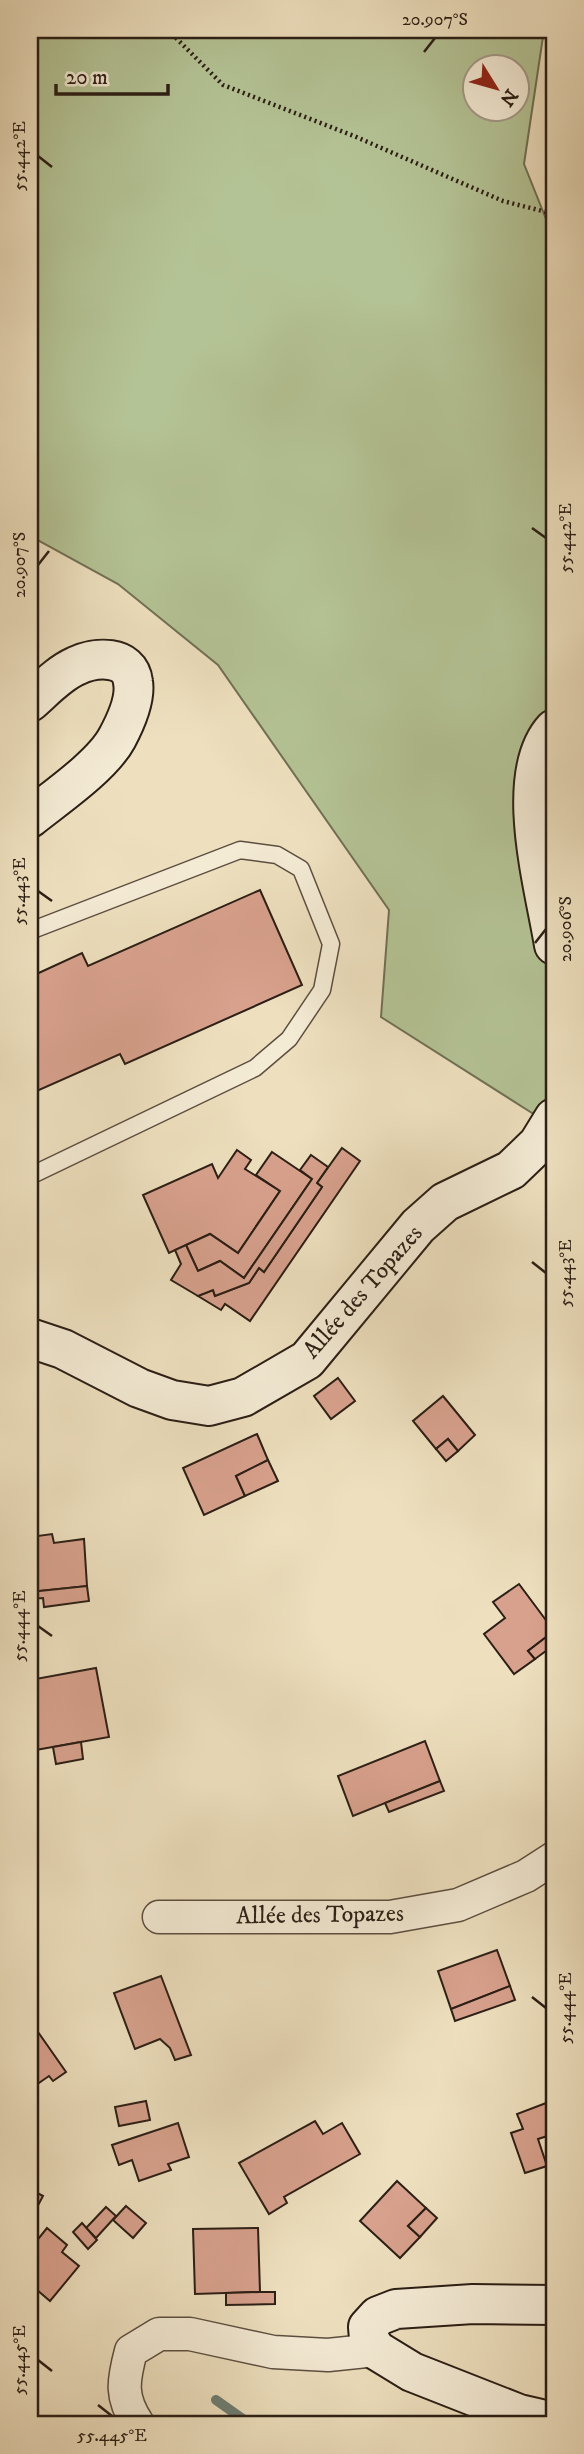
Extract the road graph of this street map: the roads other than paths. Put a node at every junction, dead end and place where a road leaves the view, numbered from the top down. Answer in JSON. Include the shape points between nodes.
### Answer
{"nodes":[{"id":1,"x":30,"y":702,"type":"edge"},
{"id":2,"x":554,"y":729,"type":"edge"},
{"id":3,"x":30,"y":818,"type":"edge"},
{"id":4,"x":30,"y":931,"type":"edge"},
{"id":5,"x":554,"y":945,"type":"edge"},
{"id":6,"x":554,"y":1118,"type":"edge"},
{"id":7,"x":30,"y":1176,"type":"edge"},
{"id":8,"x":30,"y":1338,"type":"edge"},
{"id":9,"x":554,"y":1858,"type":"edge"},
{"id":10,"x":159,"y":1917,"type":"dead end"},
{"id":11,"x":554,"y":2305,"type":"edge"},
{"id":12,"x":376,"y":2350,"type":"junction"},
{"id":13,"x":554,"y":2422,"type":"edge"},
{"id":14,"x":138,"y":2424,"type":"edge"}],
"edges":[{"from":1,"to":3,"type":"main road","via":[[64,672],[95,660],[113,659],[126,666],[134,680],[115,741],[91,768]]},
{"from":2,"to":5,"type":"main road","via":[[540,755],[533,824]]},
{"from":4,"to":7,"type":"lane","via":[[240,850],[277,855],[301,869],[331,944],[322,990],[289,1039],[255,1068]]},
{"from":6,"to":8,"type":"main road","name":"Allée des Topazes","via":[[538,1144],[511,1170],[445,1202],[418,1226],[307,1360],[243,1397],[209,1406],[172,1400],[64,1349]]},
{"from":9,"to":10,"type":"street","name":"Allée des Topazes","via":[[526,1876],[458,1905],[390,1917]]},
{"from":11,"to":12,"type":"main road","via":[[396,2308],[368,2327]]},
{"from":12,"to":13,"type":"main road","via":[[412,2372],[519,2414]]},
{"from":12,"to":14,"type":"street","via":[[328,2355],[273,2352],[190,2333],[159,2334],[131,2351],[123,2380],[128,2410]]}]}
